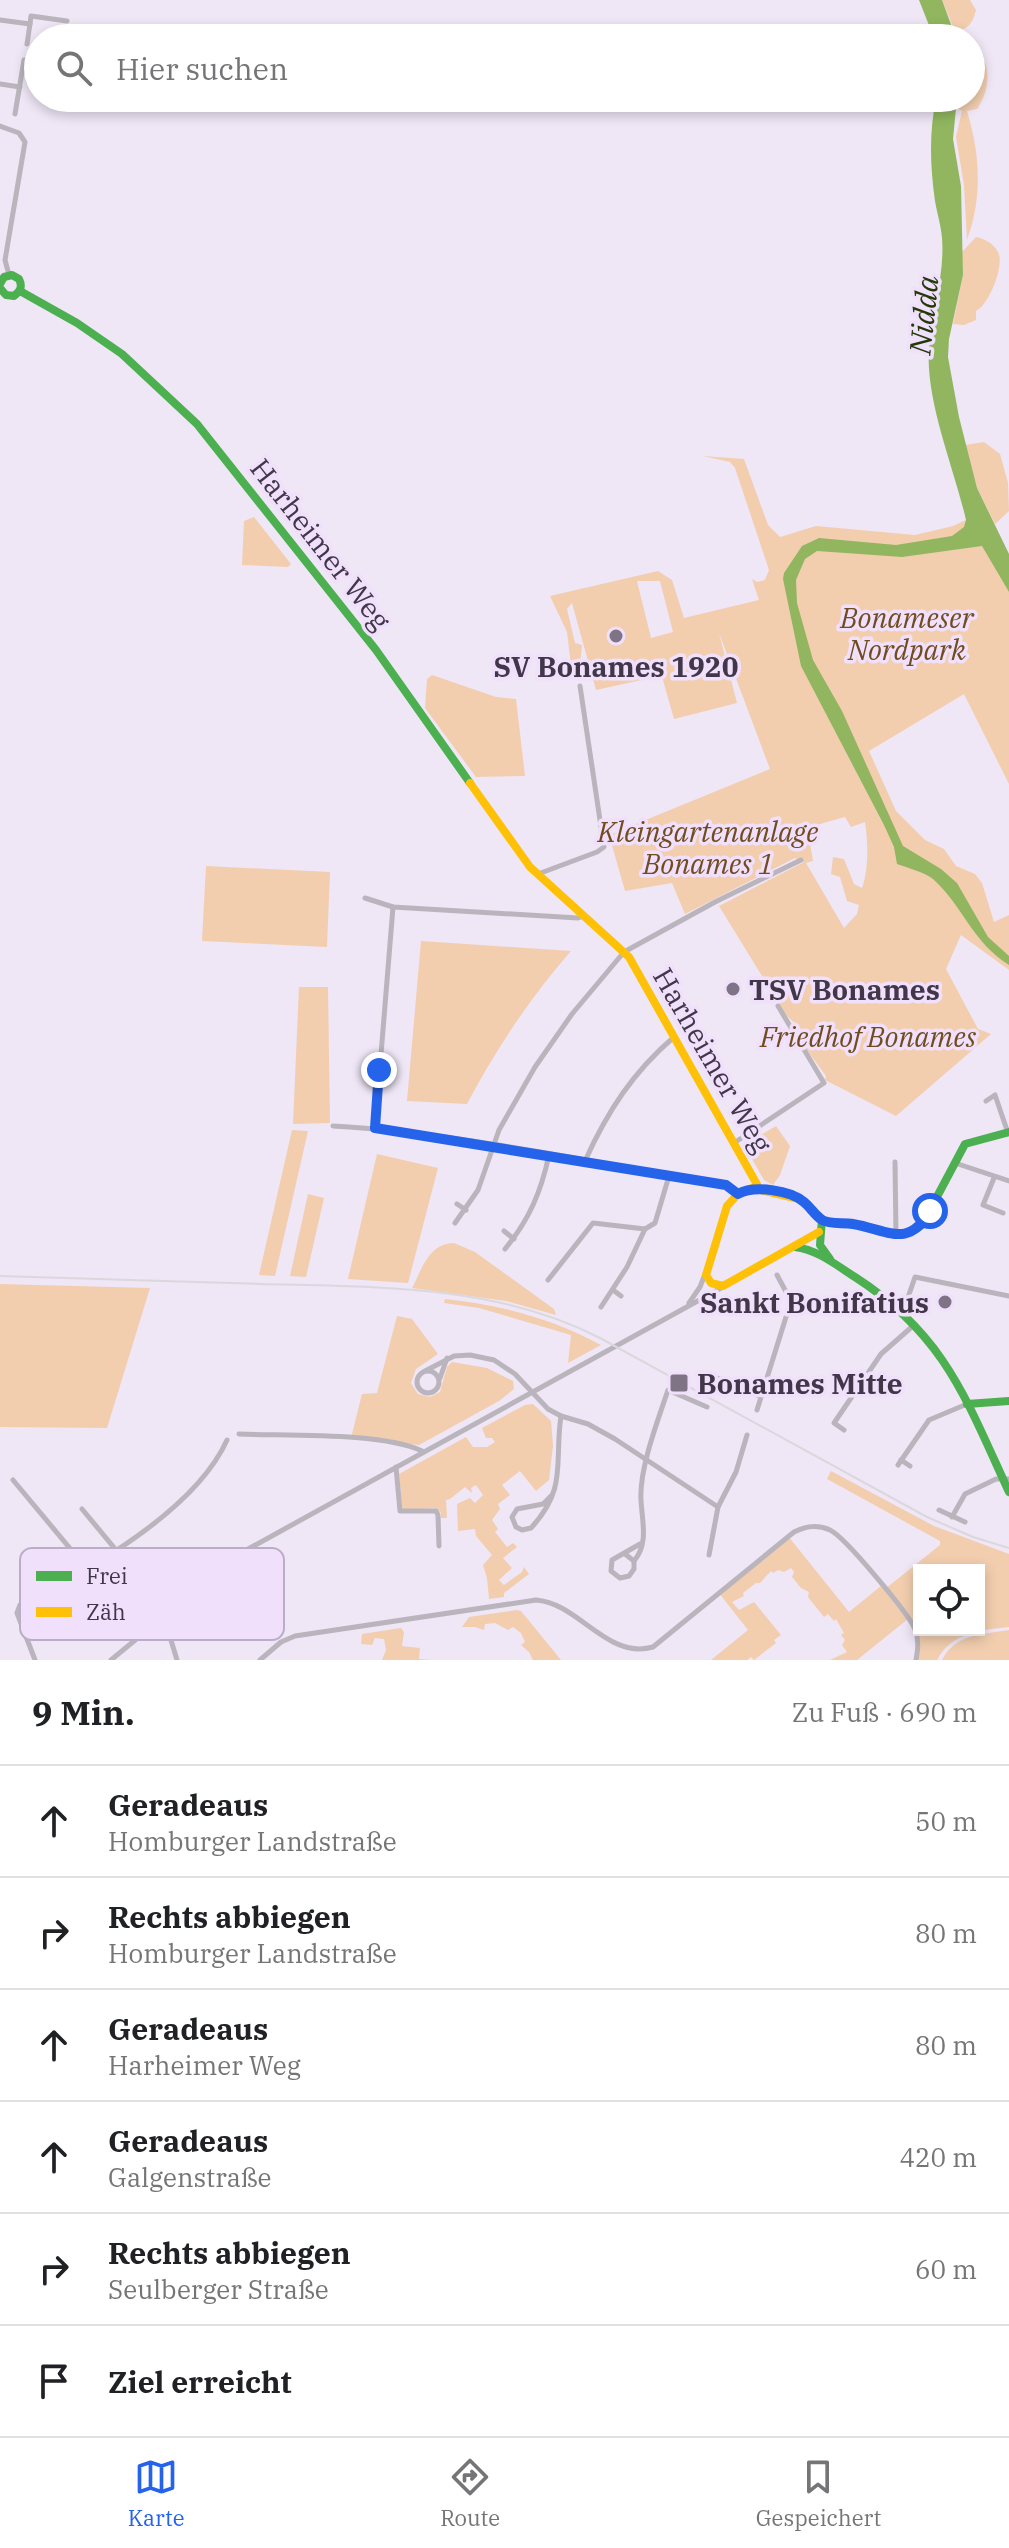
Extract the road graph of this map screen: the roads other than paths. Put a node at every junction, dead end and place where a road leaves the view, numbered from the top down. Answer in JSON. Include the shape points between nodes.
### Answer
{"nodes":[{"id":1,"x":0,"y":20,"type":"edge"},
{"id":2,"x":67,"y":21,"type":"dead end"},
{"id":3,"x":30,"y":24,"type":"joint"},
{"id":4,"x":24,"y":60,"type":"dead end"},
{"id":5,"x":0,"y":84,"type":"edge"},
{"id":6,"x":20,"y":87,"type":"junction"},
{"id":7,"x":15,"y":114,"type":"dead end"},
{"id":8,"x":0,"y":126,"type":"edge"},
{"id":9,"x":3,"y":259,"type":"edge"},
{"id":10,"x":9,"y":275,"type":"junction"},
{"id":11,"x":0,"y":286,"type":"edge"},
{"id":12,"x":20,"y":291,"type":"junction"},
{"id":13,"x":580,"y":686,"type":"dead end"},
{"id":14,"x":801,"y":860,"type":"dead end"},
{"id":15,"x":537,"y":874,"type":"junction"},
{"id":16,"x":365,"y":898,"type":"dead end"},
{"id":17,"x":393,"y":907,"type":"junction"},
{"id":18,"x":583,"y":916,"type":"junction"},
{"id":19,"x":624,"y":952,"type":"junction"},
{"id":20,"x":778,"y":1006,"type":"dead end"},
{"id":21,"x":674,"y":1037,"type":"junction"},
{"id":22,"x":986,"y":1101,"type":"dead end"},
{"id":23,"x":333,"y":1126,"type":"dead end"},
{"id":24,"x":375,"y":1128,"type":"junction"},
{"id":25,"x":1008,"y":1132,"type":"edge"},
{"id":26,"x":734,"y":1143,"type":"junction"},
{"id":27,"x":494,"y":1146,"type":"junction"},
{"id":28,"x":549,"y":1155,"type":"junction"},
{"id":29,"x":585,"y":1161,"type":"junction"},
{"id":30,"x":895,"y":1162,"type":"dead end"},
{"id":31,"x":955,"y":1163,"type":"junction"},
{"id":32,"x":669,"y":1176,"type":"junction"},
{"id":33,"x":994,"y":1178,"type":"junction"},
{"id":34,"x":1009,"y":1181,"type":"edge"},
{"id":35,"x":759,"y":1188,"type":"junction"},
{"id":36,"x":738,"y":1194,"type":"junction"},
{"id":37,"x":457,"y":1204,"type":"dead end"},
{"id":38,"x":466,"y":1210,"type":"junction"},
{"id":39,"x":1003,"y":1213,"type":"dead end"},
{"id":40,"x":822,"y":1219,"type":"junction"},
{"id":41,"x":455,"y":1223,"type":"dead end"},
{"id":42,"x":645,"y":1229,"type":"junction"},
{"id":43,"x":504,"y":1231,"type":"dead end"},
{"id":44,"x":819,"y":1232,"type":"junction"},
{"id":45,"x":896,"y":1235,"type":"junction"},
{"id":46,"x":514,"y":1239,"type":"junction"},
{"id":47,"x":795,"y":1247,"type":"junction"},
{"id":48,"x":505,"y":1249,"type":"dead end"},
{"id":49,"x":834,"y":1264,"type":"junction"},
{"id":50,"x":546,"y":1266,"type":"dead end"},
{"id":51,"x":705,"y":1272,"type":"junction"},
{"id":52,"x":554,"y":1273,"type":"junction"},
{"id":53,"x":777,"y":1275,"type":"dead end"},
{"id":54,"x":548,"y":1280,"type":"dead end"},
{"id":55,"x":723,"y":1286,"type":"junction"},
{"id":56,"x":613,"y":1290,"type":"junction"},
{"id":57,"x":621,"y":1296,"type":"dead end"},
{"id":58,"x":1009,"y":1296,"type":"edge"},
{"id":59,"x":601,"y":1307,"type":"dead end"},
{"id":60,"x":686,"y":1307,"type":"junction"},
{"id":61,"x":903,"y":1312,"type":"junction"},
{"id":62,"x":914,"y":1325,"type":"junction"},
{"id":63,"x":448,"y":1357,"type":"junction"},
{"id":64,"x":425,"y":1371,"type":"junction"},
{"id":65,"x":717,"y":1378,"type":"dead end"},
{"id":66,"x":439,"y":1382,"type":"junction"},
{"id":67,"x":531,"y":1393,"type":"junction"},
{"id":68,"x":761,"y":1397,"type":"junction"},
{"id":69,"x":1009,"y":1401,"type":"edge"},
{"id":70,"x":967,"y":1404,"type":"junction"},
{"id":71,"x":707,"y":1407,"type":"dead end"},
{"id":72,"x":757,"y":1410,"type":"dead end"},
{"id":73,"x":561,"y":1416,"type":"junction"},
{"id":74,"x":844,"y":1430,"type":"dead end"},
{"id":75,"x":239,"y":1434,"type":"dead end"},
{"id":76,"x":747,"y":1435,"type":"dead end"},
{"id":77,"x":227,"y":1440,"type":"dead end"},
{"id":78,"x":423,"y":1452,"type":"junction"},
{"id":79,"x":646,"y":1461,"type":"junction"},
{"id":80,"x":910,"y":1466,"type":"dead end"},
{"id":81,"x":396,"y":1467,"type":"junction"},
{"id":82,"x":1006,"y":1479,"type":"edge"},
{"id":83,"x":13,"y":1480,"type":"dead end"},
{"id":84,"x":1009,"y":1492,"type":"edge"},
{"id":85,"x":552,"y":1495,"type":"junction"},
{"id":86,"x":528,"y":1506,"type":"junction"},
{"id":87,"x":718,"y":1507,"type":"junction"},
{"id":88,"x":82,"y":1509,"type":"dead end"},
{"id":89,"x":939,"y":1510,"type":"dead end"},
{"id":90,"x":952,"y":1517,"type":"junction"},
{"id":91,"x":537,"y":1522,"type":"junction"},
{"id":92,"x":965,"y":1522,"type":"dead end"},
{"id":93,"x":641,"y":1543,"type":"junction"},
{"id":94,"x":439,"y":1546,"type":"dead end"},
{"id":95,"x":70,"y":1548,"type":"edge"},
{"id":96,"x":114,"y":1548,"type":"edge"},
{"id":97,"x":119,"y":1548,"type":"edge"},
{"id":98,"x":250,"y":1548,"type":"edge"},
{"id":99,"x":625,"y":1554,"type":"junction"},
{"id":100,"x":709,"y":1555,"type":"dead end"},
{"id":101,"x":634,"y":1561,"type":"junction"},
{"id":102,"x":28,"y":1640,"type":"edge"},
{"id":103,"x":136,"y":1640,"type":"edge"},
{"id":104,"x":171,"y":1640,"type":"edge"},
{"id":105,"x":603,"y":1645,"type":"dead end"},
{"id":106,"x":632,"y":1657,"type":"dead end"},
{"id":107,"x":35,"y":1660,"type":"edge"},
{"id":108,"x":111,"y":1660,"type":"edge"},
{"id":109,"x":177,"y":1660,"type":"edge"},
{"id":110,"x":260,"y":1660,"type":"edge"},
{"id":111,"x":916,"y":1660,"type":"edge"}],
"edges":[{"from":1,"to":3,"type":"street"},
{"from":2,"to":3,"type":"street","via":[[31,16]]},
{"from":4,"to":6,"type":"street"},
{"from":5,"to":6,"type":"street"},
{"from":6,"to":7,"type":"street"},
{"from":8,"to":9,"type":"street","via":[[19,133],[25,142]]},
{"from":9,"to":10,"type":"street"},
{"from":10,"to":11,"type":"street"},
{"from":10,"to":12,"type":"street","via":[[21,281]]},
{"from":11,"to":12,"type":"street","via":[[10,297]]},
{"from":12,"to":15,"type":"street","name":"Harheimer Weg","via":[[122,354],[197,424],[376,650]]},
{"from":13,"to":15,"type":"street","via":[[604,847]]},
{"from":14,"to":19,"type":"street"},
{"from":15,"to":18,"type":"street","name":"Harheimer Weg"},
{"from":16,"to":17,"type":"street"},
{"from":17,"to":18,"type":"street"},
{"from":17,"to":24,"type":"street"},
{"from":18,"to":19,"type":"street","name":"Harheimer Weg"},
{"from":19,"to":21,"type":"street","name":"Harheimer Weg"},
{"from":19,"to":27,"type":"street","via":[[552,1041]]},
{"from":20,"to":26,"type":"street","via":[[824,1083]]},
{"from":21,"to":26,"type":"street","name":"Harheimer Weg"},
{"from":21,"to":29,"type":"street","via":[[629,1082]]},
{"from":22,"to":25,"type":"street","via":[[995,1095]]},
{"from":23,"to":24,"type":"street"},
{"from":24,"to":27,"type":"street"},
{"from":25,"to":31,"type":"street","via":[[965,1144]]},
{"from":26,"to":35,"type":"street","name":"Harheimer Weg"},
{"from":27,"to":28,"type":"street"},
{"from":27,"to":38,"type":"street"},
{"from":28,"to":29,"type":"street"},
{"from":28,"to":46,"type":"street","via":[[537,1199]]},
{"from":29,"to":32,"type":"street"},
{"from":30,"to":45,"type":"street"},
{"from":31,"to":33,"type":"street"},
{"from":31,"to":45,"type":"street","via":[[922,1225]]},
{"from":32,"to":36,"type":"street","via":[[726,1185]]},
{"from":32,"to":42,"type":"street","via":[[655,1223]]},
{"from":33,"to":34,"type":"street"},
{"from":33,"to":39,"type":"street","via":[[983,1205]]},
{"from":35,"to":36,"type":"street"},
{"from":35,"to":40,"type":"street","name":"Harheimer Weg","via":[[799,1199]]},
{"from":36,"to":51,"type":"street","via":[[724,1212]]},
{"from":37,"to":38,"type":"street"},
{"from":38,"to":41,"type":"street"},
{"from":40,"to":44,"type":"street"},
{"from":40,"to":45,"type":"street"},
{"from":42,"to":52,"type":"street","via":[[593,1223]]},
{"from":42,"to":56,"type":"street"},
{"from":43,"to":46,"type":"street"},
{"from":44,"to":47,"type":"street"},
{"from":44,"to":49,"type":"street","via":[[820,1245]]},
{"from":46,"to":48,"type":"street"},
{"from":47,"to":49,"type":"street"},
{"from":47,"to":55,"type":"street"},
{"from":49,"to":61,"type":"street"},
{"from":50,"to":52,"type":"street"},
{"from":51,"to":55,"type":"street","via":[[711,1283]]},
{"from":51,"to":60,"type":"street"},
{"from":52,"to":54,"type":"street"},
{"from":53,"to":68,"type":"street","via":[[791,1301]]},
{"from":55,"to":60,"type":"street"},
{"from":56,"to":57,"type":"street"},
{"from":56,"to":59,"type":"street"},
{"from":58,"to":61,"type":"street","via":[[915,1277]]},
{"from":60,"to":67,"type":"street"},
{"from":61,"to":62,"type":"street"},
{"from":62,"to":70,"type":"street","via":[[946,1363]]},
{"from":62,"to":74,"type":"street","via":[[881,1354],[834,1423]]},
{"from":63,"to":64,"type":"street"},
{"from":63,"to":66,"type":"street"},
{"from":63,"to":67,"type":"street","via":[[494,1360]]},
{"from":64,"to":66,"type":"street","via":[[436,1374]]},
{"from":64,"to":66,"type":"street","via":[[417,1380],[421,1391],[433,1392]]},
{"from":65,"to":68,"type":"street"},
{"from":67,"to":73,"type":"street"},
{"from":67,"to":78,"type":"street"},
{"from":68,"to":72,"type":"street"},
{"from":69,"to":70,"type":"street"},
{"from":70,"to":80,"type":"street","via":[[929,1420],[899,1463]]},
{"from":70,"to":82,"type":"street"},
{"from":71,"to":79,"type":"street","via":[[668,1390]]},
{"from":73,"to":79,"type":"street","via":[[588,1424]]},
{"from":73,"to":85,"type":"street","via":[[559,1469]]},
{"from":75,"to":78,"type":"street","via":[[351,1438]]},
{"from":76,"to":87,"type":"street"},
{"from":77,"to":97,"type":"street","via":[[199,1485]]},
{"from":78,"to":81,"type":"street"},
{"from":79,"to":87,"type":"street"},
{"from":79,"to":93,"type":"street"},
{"from":81,"to":94,"type":"street","via":[[400,1511],[438,1513]]},
{"from":81,"to":98,"type":"street"},
{"from":82,"to":84,"type":"street"},
{"from":82,"to":90,"type":"street","via":[[965,1494]]},
{"from":83,"to":95,"type":"street"},
{"from":85,"to":86,"type":"street","via":[[543,1504]]},
{"from":85,"to":91,"type":"street"},
{"from":86,"to":91,"type":"street","via":[[537,1513]]},
{"from":86,"to":91,"type":"street","via":[[514,1512],[514,1525],[527,1530]]},
{"from":87,"to":100,"type":"street"},
{"from":88,"to":96,"type":"street"},
{"from":89,"to":90,"type":"street"},
{"from":90,"to":92,"type":"street"},
{"from":93,"to":99,"type":"street"},
{"from":93,"to":101,"type":"street"},
{"from":99,"to":101,"type":"street"},
{"from":99,"to":101,"type":"street","via":[[612,1560],[615,1576],[629,1576]]},
{"from":102,"to":107,"type":"street"},
{"from":103,"to":108,"type":"street"},
{"from":104,"to":109,"type":"street"},
{"from":105,"to":110,"type":"street","via":[[558,1605],[527,1600],[295,1636]]},
{"from":106,"to":111,"type":"street","via":[[653,1647],[794,1532],[813,1526],[844,1539],[909,1618],[917,1634]]}]}
